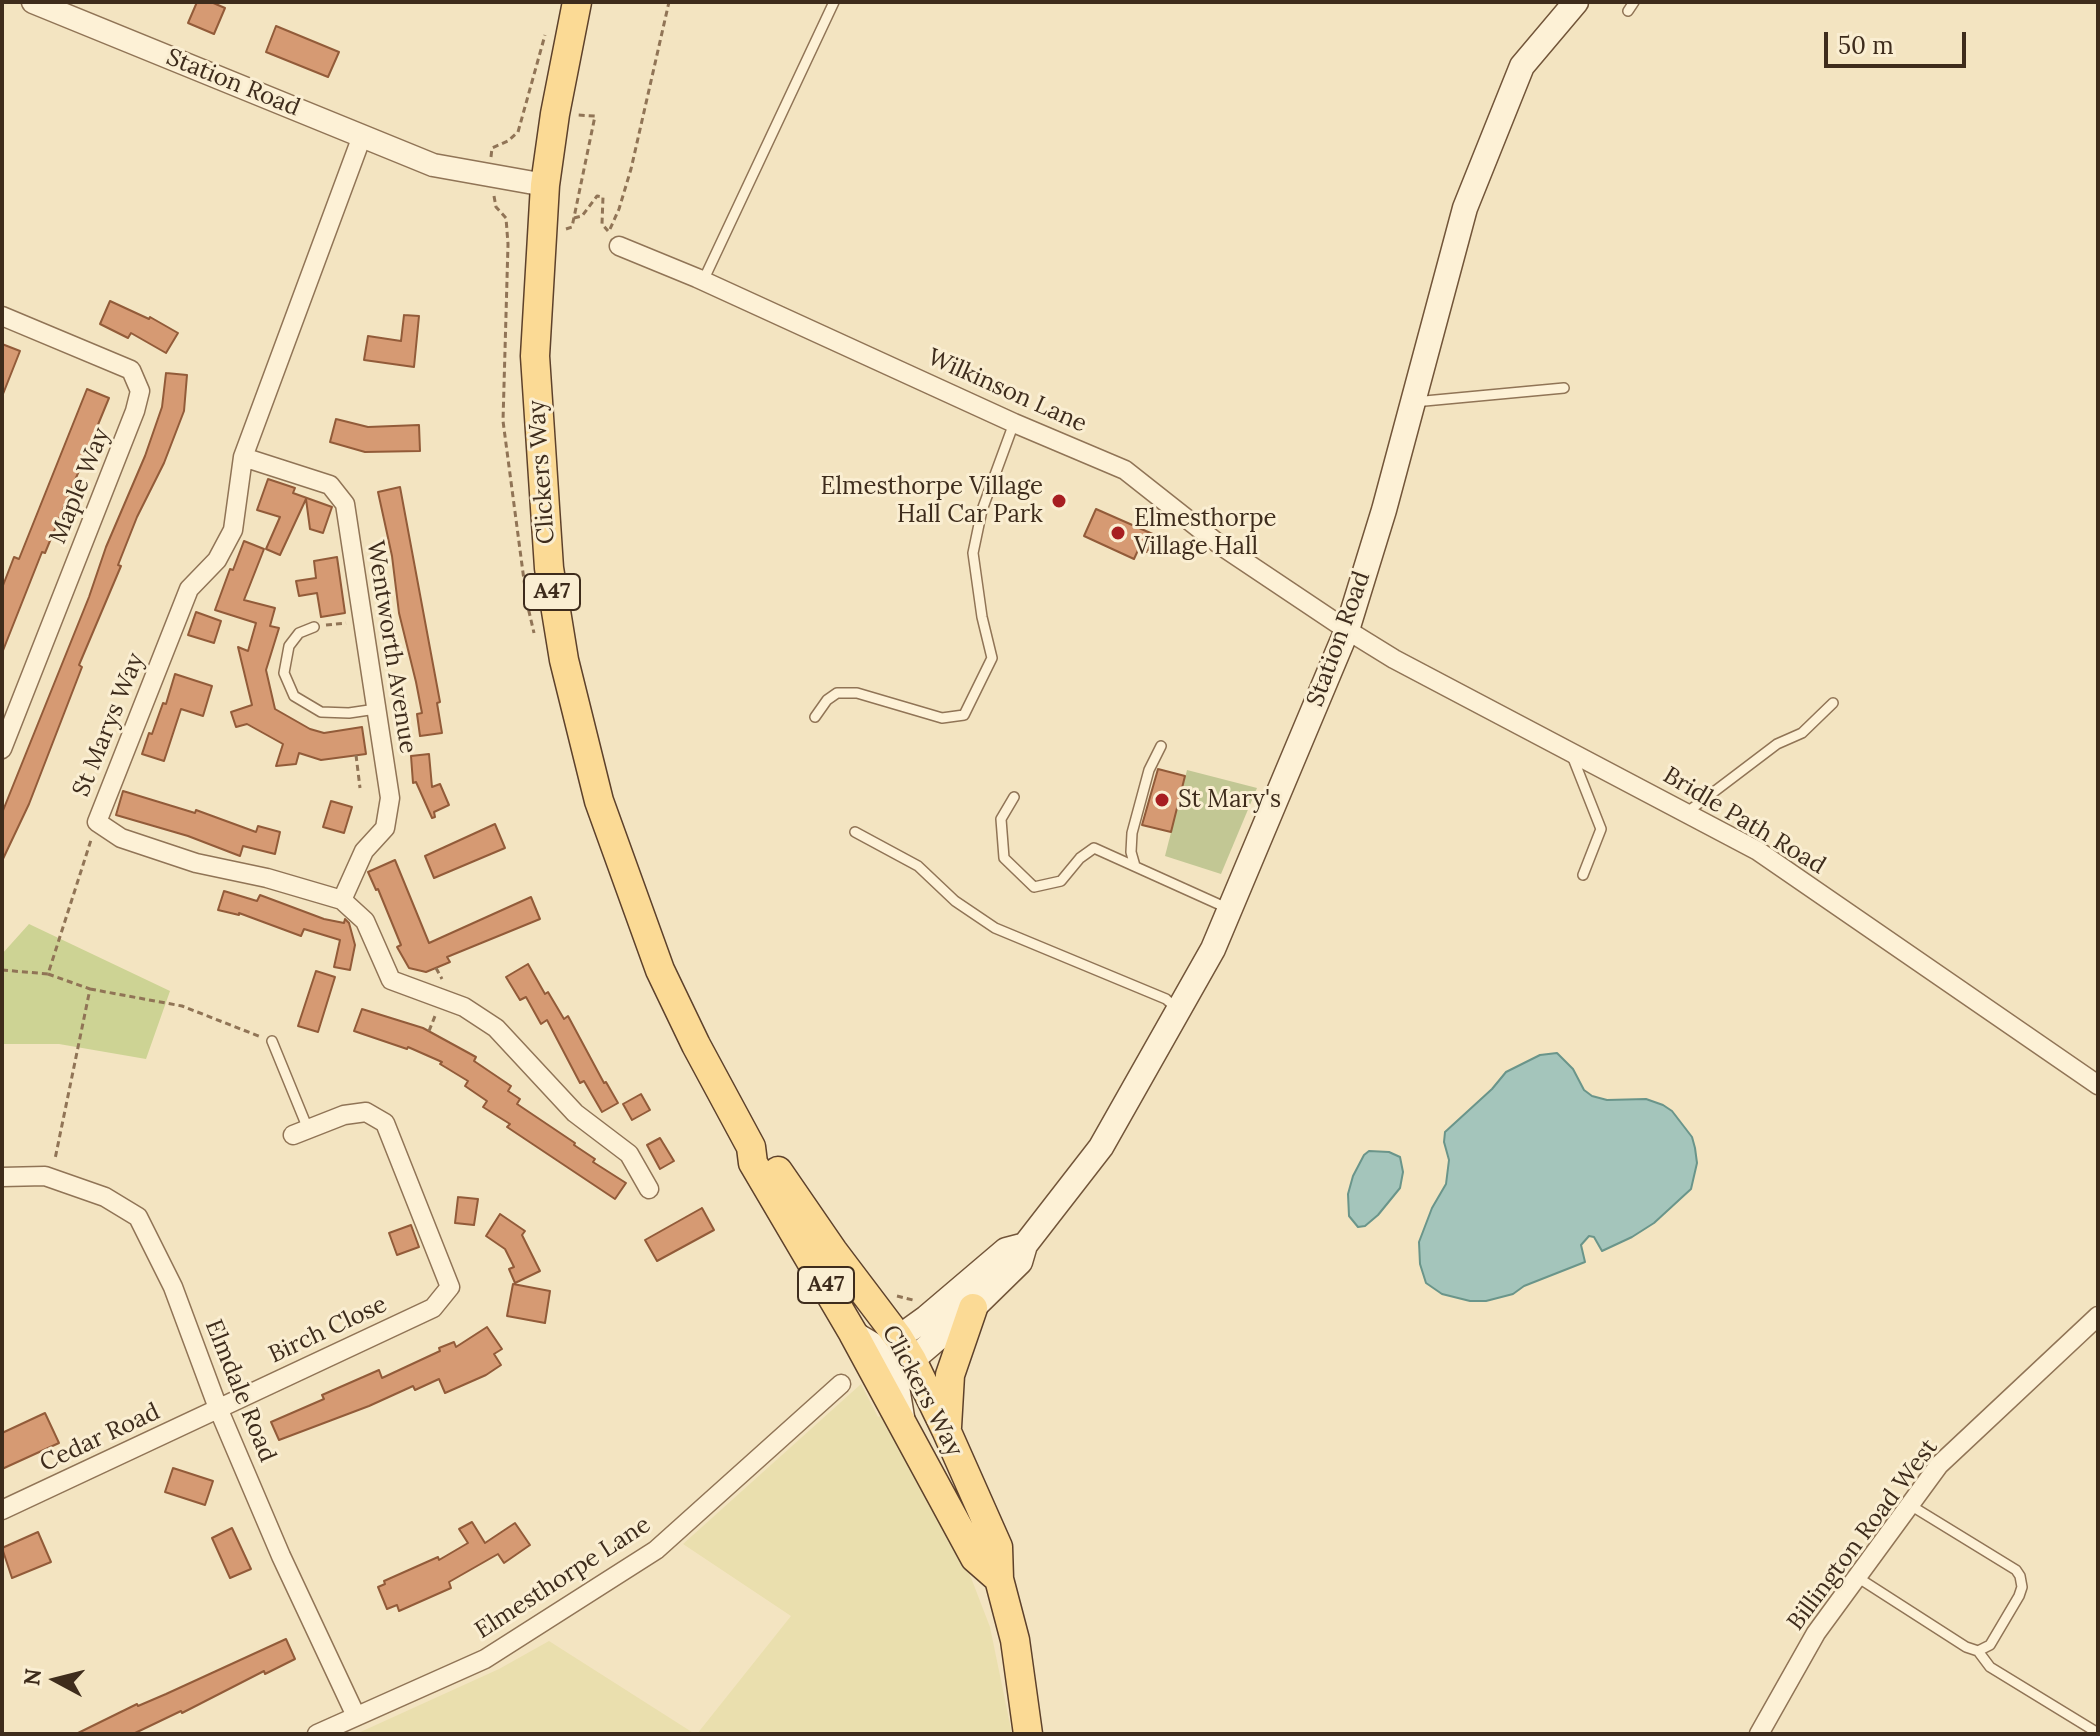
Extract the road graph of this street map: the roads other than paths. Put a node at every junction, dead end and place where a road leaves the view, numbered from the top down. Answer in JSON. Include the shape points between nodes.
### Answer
{"nodes":[{"id":1,"x":33,"y":2,"type":"edge"},
{"id":2,"x":577,"y":2,"type":"edge"},
{"id":3,"x":834,"y":2,"type":"edge"},
{"id":4,"x":1576,"y":2,"type":"edge"},
{"id":5,"x":362,"y":136,"type":"junction"},
{"id":6,"x":545,"y":185,"type":"junction"},
{"id":7,"x":614,"y":239,"type":"road end"},
{"id":8,"x":703,"y":281,"type":"junction"},
{"id":9,"x":2,"y":316,"type":"edge"},
{"id":10,"x":1564,"y":388,"type":"dead end"},
{"id":11,"x":1414,"y":402,"type":"junction"},
{"id":12,"x":1014,"y":423,"type":"junction"},
{"id":13,"x":243,"y":457,"type":"junction"},
{"id":14,"x":314,"y":627,"type":"road end"},
{"id":15,"x":1347,"y":630,"type":"junction"},
{"id":16,"x":1833,"y":703,"type":"dead end"},
{"id":17,"x":376,"y":709,"type":"junction"},
{"id":18,"x":815,"y":717,"type":"dead end"},
{"id":19,"x":1161,"y":746,"type":"dead end"},
{"id":20,"x":2,"y":749,"type":"edge"},
{"id":21,"x":1570,"y":750,"type":"junction"},
{"id":22,"x":1014,"y":797,"type":"dead end"},
{"id":23,"x":1686,"y":813,"type":"junction"},
{"id":24,"x":855,"y":832,"type":"dead end"},
{"id":25,"x":1135,"y":866,"type":"junction"},
{"id":26,"x":1583,"y":875,"type":"dead end"},
{"id":27,"x":342,"y":900,"type":"junction"},
{"id":28,"x":1230,"y":910,"type":"junction"},
{"id":29,"x":1179,"y":1010,"type":"junction"},
{"id":30,"x":272,"y":1041,"type":"road end"},
{"id":31,"x":2098,"y":1085,"type":"edge"},
{"id":32,"x":301,"y":1132,"type":"joint"},
{"id":33,"x":751,"y":1147,"type":"junction"},
{"id":34,"x":2,"y":1177,"type":"edge"},
{"id":35,"x":649,"y":1189,"type":"dead end"},
{"id":36,"x":1025,"y":1245,"type":"junction"},
{"id":37,"x":973,"y":1308,"type":"junction"},
{"id":38,"x":2098,"y":1316,"type":"edge"},
{"id":39,"x":853,"y":1333,"type":"junction"},
{"id":40,"x":901,"y":1352,"type":"junction"},
{"id":41,"x":841,"y":1384,"type":"dead end"},
{"id":42,"x":218,"y":1408,"type":"junction"},
{"id":43,"x":903,"y":1423,"type":"junction"},
{"id":44,"x":947,"y":1432,"type":"junction"},
{"id":45,"x":1910,"y":1505,"type":"junction"},
{"id":46,"x":2,"y":1510,"type":"edge"},
{"id":47,"x":1857,"y":1577,"type":"junction"},
{"id":48,"x":999,"y":1579,"type":"junction"},
{"id":49,"x":1978,"y":1651,"type":"junction"},
{"id":50,"x":356,"y":1716,"type":"junction"},
{"id":51,"x":2098,"y":1733,"type":"edge"},
{"id":52,"x":317,"y":1734,"type":"edge"},
{"id":53,"x":1028,"y":1734,"type":"edge"},
{"id":54,"x":1759,"y":1734,"type":"edge"}],
"edges":[{"from":1,"to":5,"type":"street","name":"Station Road"},
{"from":2,"to":6,"type":"main road","name":"Clickers Way","number":"A47"},
{"from":3,"to":8,"type":"lane"},
{"from":4,"to":11,"type":"main road","name":"Station Road","via":[[1522,66],[1465,208]]},
{"from":5,"to":6,"type":"street","name":"Station Road","via":[[433,165]]},
{"from":5,"to":13,"type":"street","name":"St Marys Way"},
{"from":6,"to":33,"type":"main road","name":"Clickers Way","number":"A47","via":[[535,356],[549,568],[564,660],[599,801],[660,970]]},
{"from":7,"to":8,"type":"street","name":"Wilkinson Lane"},
{"from":8,"to":12,"type":"street","name":"Wilkinson Lane"},
{"from":9,"to":20,"type":"street","name":"Maple Way","via":[[131,370],[140,391]]},
{"from":10,"to":11,"type":"lane"},
{"from":11,"to":15,"type":"main road","name":"Station Road"},
{"from":12,"to":15,"type":"street","name":"Wilkinson Lane","via":[[1125,470],[1220,545]]},
{"from":12,"to":18,"type":"lane","via":[[982,510],[973,553],[992,658],[964,715],[942,718],[857,693],[837,693]]},
{"from":13,"to":17,"type":"street","name":"Wentworth Avenue","via":[[330,485],[345,504]]},
{"from":13,"to":27,"type":"street","name":"St Marys Way","via":[[233,530],[217,560],[189,589],[97,822],[121,838],[196,863]]},
{"from":14,"to":17,"type":"lane","via":[[299,633],[289,646],[284,673],[294,696],[321,712]]},
{"from":15,"to":21,"type":"street","name":"Bridle Path Road"},
{"from":15,"to":28,"type":"main road","name":"Station Road"},
{"from":16,"to":23,"type":"lane","via":[[1802,733],[1777,744]]},
{"from":17,"to":27,"type":"street","name":"Wentworth Avenue","via":[[390,798],[385,828],[364,851]]},
{"from":19,"to":25,"type":"lane","via":[[1132,833]]},
{"from":21,"to":23,"type":"street","name":"Bridle Path Road"},
{"from":21,"to":26,"type":"lane","via":[[1601,829]]},
{"from":22,"to":25,"type":"lane","via":[[1001,819],[1004,858],[1034,887],[1061,881],[1094,848]]},
{"from":23,"to":31,"type":"street","name":"Bridle Path Road","via":[[1758,851]]},
{"from":24,"to":29,"type":"lane","via":[[918,866],[955,901],[995,928],[1166,999]]},
{"from":25,"to":28,"type":"lane"},
{"from":27,"to":35,"type":"street","via":[[365,921],[391,980],[464,1007],[496,1028],[575,1113],[629,1154]]},
{"from":28,"to":29,"type":"main road","name":"Station Road"},
{"from":29,"to":36,"type":"main road","name":"Station Road","via":[[1101,1147]]},
{"from":30,"to":32,"type":"lane"},
{"from":32,"to":42,"type":"street","name":"Birch Close","via":[[366,1112],[385,1123],[450,1287],[433,1308]]},
{"from":33,"to":39,"type":"main road","name":"Clickers Way","number":"A47","via":[[753,1163]]},
{"from":33,"to":40,"type":"main road","name":"Clickers Way","number":"A47","via":[[765,1152]]},
{"from":34,"to":42,"type":"street","name":"Elmdale Road","via":[[51,1179],[105,1197],[138,1217],[173,1287]]},
{"from":36,"to":37,"type":"main road","name":"Station Road","via":[[1020,1262]]},
{"from":36,"to":40,"type":"main road","name":"Station Road","via":[[1006,1250],[926,1318]]},
{"from":37,"to":40,"type":"main road","name":"Station Road"},
{"from":37,"to":44,"type":"main road","via":[[950,1375]]},
{"from":38,"to":45,"type":"street","name":"Billington Road West","via":[[1939,1465]]},
{"from":39,"to":40,"type":"main road"},
{"from":39,"to":43,"type":"main road","name":"Clickers Way","number":"A47"},
{"from":40,"to":43,"type":"main road"},
{"from":40,"to":44,"type":"main road","name":"Clickers Way","number":"A47"},
{"from":41,"to":50,"type":"street","name":"Elmesthorpe Lane","via":[[656,1550],[485,1659]]},
{"from":42,"to":46,"type":"street","name":"Cedar Road"},
{"from":42,"to":50,"type":"street","name":"Elmdale Road"},
{"from":43,"to":48,"type":"main road","name":"Clickers Way","number":"A47","via":[[975,1558]]},
{"from":44,"to":48,"type":"main road","name":"Clickers Way","number":"A47","via":[[998,1547]]},
{"from":45,"to":47,"type":"street","name":"Billington Road West"},
{"from":45,"to":49,"type":"lane","via":[[2020,1576],[2019,1596],[1990,1645]]},
{"from":47,"to":49,"type":"lane"},
{"from":47,"to":54,"type":"street","name":"Billington Road West","via":[[1816,1633]]},
{"from":48,"to":53,"type":"main road","name":"Clickers Way","number":"A47","via":[[1015,1640]]},
{"from":49,"to":51,"type":"lane","via":[[1990,1667]]},
{"from":50,"to":52,"type":"street","name":"Elmesthorpe Lane"}]}
